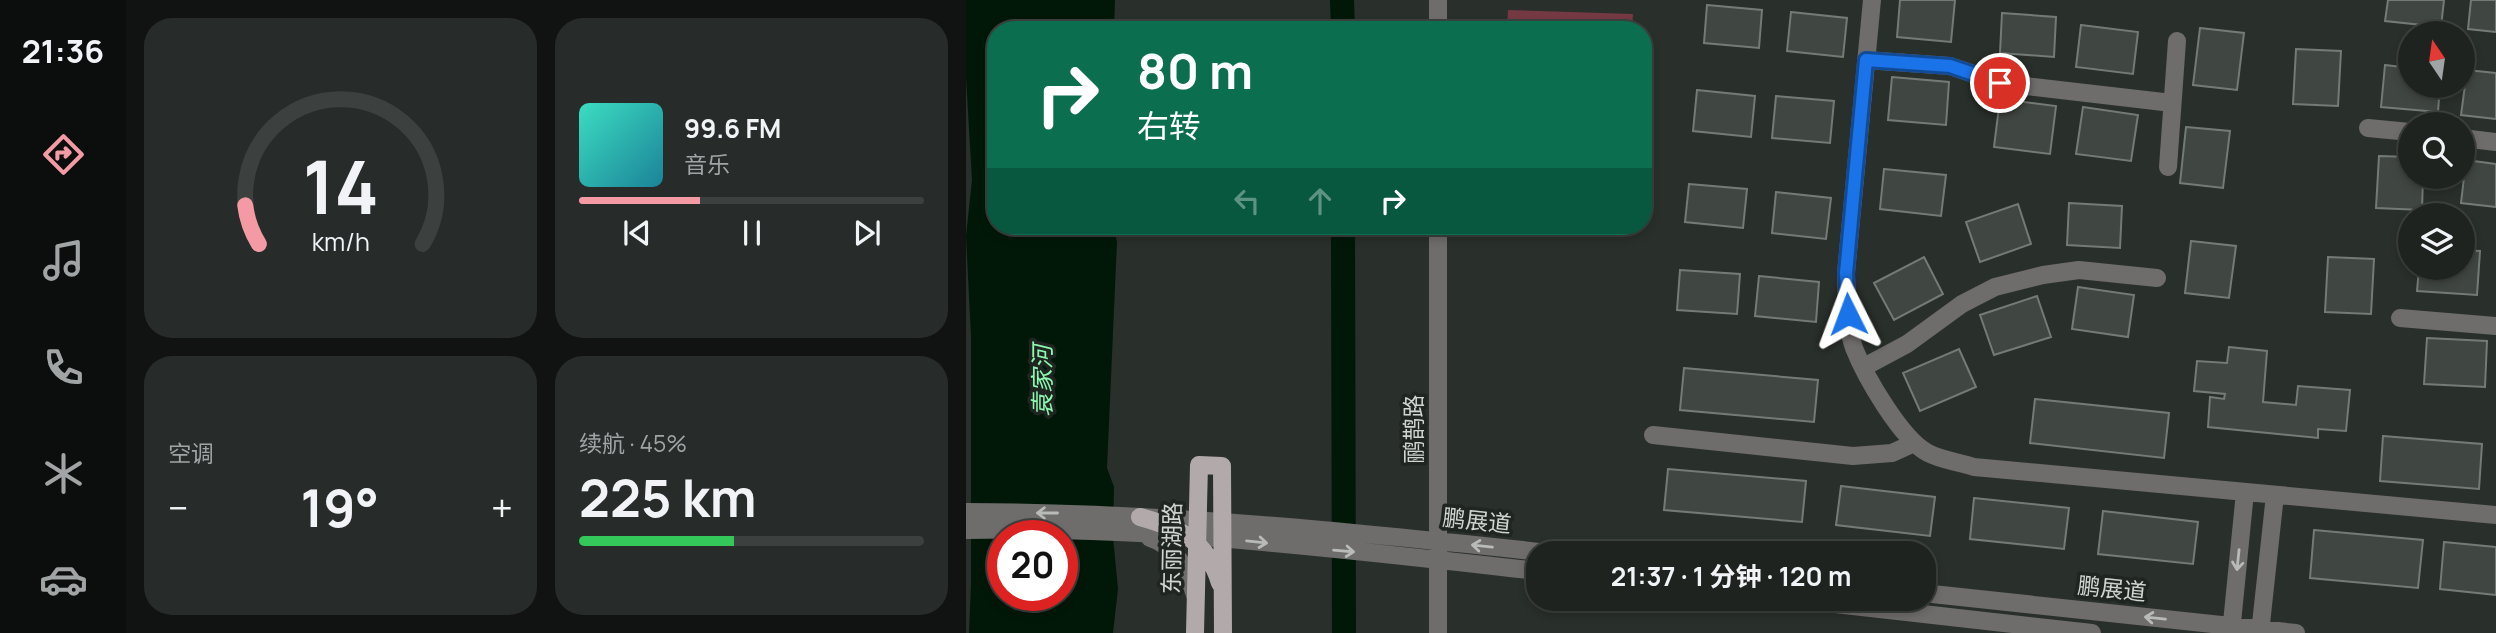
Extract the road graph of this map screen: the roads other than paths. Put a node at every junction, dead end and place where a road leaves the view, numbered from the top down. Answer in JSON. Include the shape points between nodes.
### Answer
{"nodes":[{"id":1,"x":1438,"y":0,"type":"edge"},
{"id":2,"x":1872,"y":0,"type":"edge"},
{"id":3,"x":1438,"y":21,"type":"edge"},
{"id":4,"x":2177,"y":41,"type":"dead end"},
{"id":5,"x":1866,"y":60,"type":"junction"},
{"id":6,"x":2172,"y":103,"type":"junction"},
{"id":7,"x":2368,"y":128,"type":"dead end"},
{"id":8,"x":2398,"y":131,"type":"edge"},
{"id":9,"x":2475,"y":140,"type":"edge"},
{"id":10,"x":2496,"y":142,"type":"edge"},
{"id":11,"x":2168,"y":167,"type":"dead end"},
{"id":12,"x":1438,"y":235,"type":"edge"},
{"id":13,"x":2157,"y":278,"type":"dead end"},
{"id":14,"x":2400,"y":318,"type":"dead end"},
{"id":15,"x":2496,"y":326,"type":"edge"},
{"id":16,"x":1864,"y":367,"type":"junction"},
{"id":17,"x":1653,"y":435,"type":"dead end"},
{"id":18,"x":1914,"y":443,"type":"junction"},
{"id":19,"x":2245,"y":492,"type":"junction"},
{"id":20,"x":2275,"y":495,"type":"junction"},
{"id":21,"x":966,"y":512,"type":"edge"},
{"id":22,"x":2496,"y":515,"type":"edge"},
{"id":23,"x":1140,"y":526,"type":"junction"},
{"id":24,"x":966,"y":530,"type":"edge"},
{"id":25,"x":1223,"y":531,"type":"junction"},
{"id":26,"x":1195,"y":534,"type":"junction"},
{"id":27,"x":1289,"y":537,"type":"junction"},
{"id":28,"x":1438,"y":541,"type":"junction"},
{"id":29,"x":1526,"y":550,"type":"edge"},
{"id":30,"x":1438,"y":560,"type":"junction"},
{"id":31,"x":1526,"y":570,"type":"edge"},
{"id":32,"x":1936,"y":595,"type":"edge"},
{"id":33,"x":1196,"y":597,"type":"junction"},
{"id":34,"x":1224,"y":597,"type":"junction"},
{"id":35,"x":1897,"y":611,"type":"edge"},
{"id":36,"x":2231,"y":630,"type":"edge"},
{"id":37,"x":2260,"y":631,"type":"edge"},
{"id":38,"x":1195,"y":633,"type":"edge"},
{"id":39,"x":1223,"y":633,"type":"edge"},
{"id":40,"x":1437,"y":633,"type":"edge"},
{"id":41,"x":2092,"y":633,"type":"edge"},
{"id":42,"x":2296,"y":633,"type":"edge"}],
"edges":[{"from":1,"to":3,"type":"street"},
{"from":2,"to":5,"type":"street"},
{"from":4,"to":6,"type":"street"},
{"from":5,"to":6,"type":"street","via":[[1950,66],[2000,83]]},
{"from":5,"to":16,"type":"street","via":[[1846,273],[1853,347]]},
{"from":6,"to":11,"type":"street"},
{"from":7,"to":8,"type":"street"},
{"from":9,"to":10,"type":"street"},
{"from":12,"to":28,"type":"street","name":"鹂鹊路"},
{"from":13,"to":16,"type":"street","via":[[2079,270],[1995,287]]},
{"from":14,"to":15,"type":"street"},
{"from":16,"to":18,"type":"street","via":[[1883,405]]},
{"from":17,"to":18,"type":"street","via":[[1853,456],[1892,453]]},
{"from":18,"to":19,"type":"street","via":[[1928,453],[1974,467]]},
{"from":19,"to":20,"type":"street"},
{"from":19,"to":36,"type":"street","one_way":true},
{"from":20,"to":22,"type":"street"},
{"from":20,"to":37,"type":"street"},
{"from":23,"to":21,"type":"street","one_way":true,"via":[[1064,513]]},
{"from":23,"to":24,"type":"street"},
{"from":23,"to":26,"type":"main road","via":[[1160,523]]},
{"from":23,"to":33,"type":"street","via":[[1175,554]]},
{"from":25,"to":26,"type":"street"},
{"from":25,"to":26,"type":"main road","name":"东丽湖路","via":[[1223,466],[1199,464]]},
{"from":25,"to":27,"type":"street"},
{"from":25,"to":34,"type":"main road"},
{"from":26,"to":33,"type":"main road","name":"东丽湖路"},
{"from":26,"to":34,"type":"main road","via":[[1215,568]]},
{"from":27,"to":28,"type":"street","name":"鹏展道"},
{"from":27,"to":30,"type":"street","name":"鹏展道","one_way":true},
{"from":29,"to":28,"type":"street","name":"鹏展道","one_way":true},
{"from":28,"to":30,"type":"street","name":"鹂鹊路"},
{"from":30,"to":31,"type":"street","name":"鹏展道"},
{"from":30,"to":40,"type":"street","name":"鹂鹊路"},
{"from":36,"to":32,"type":"street","name":"鹏展道","one_way":true},
{"from":33,"to":38,"type":"main road","name":"东丽湖路"},
{"from":34,"to":39,"type":"main road"},
{"from":35,"to":41,"type":"street","name":"鹏展道"},
{"from":36,"to":37,"type":"street","name":"鹏展道"},
{"from":37,"to":42,"type":"street","name":"鹏展道"}]}
